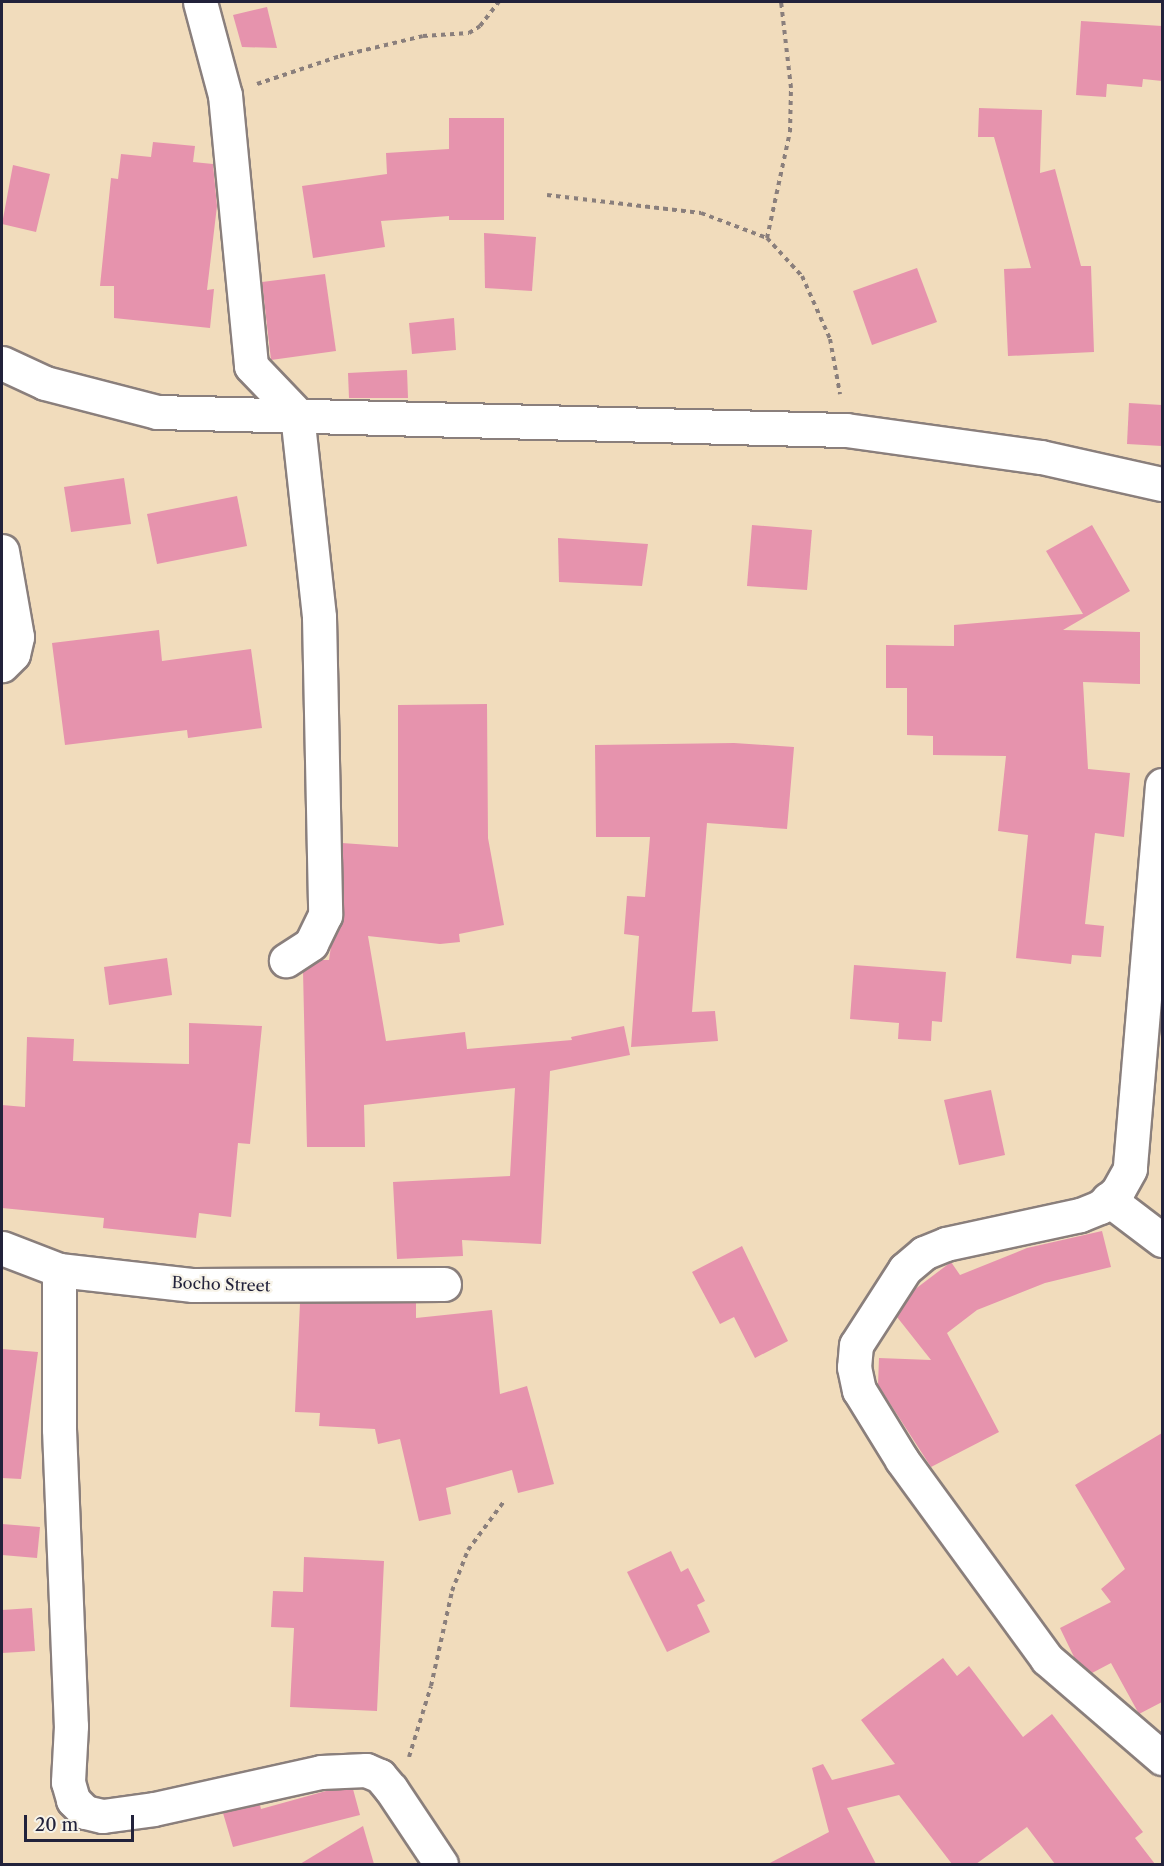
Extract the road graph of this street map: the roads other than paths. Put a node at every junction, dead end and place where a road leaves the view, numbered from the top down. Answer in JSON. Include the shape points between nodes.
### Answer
{"nodes":[{"id":1,"x":200,"y":2,"type":"edge"},
{"id":2,"x":2,"y":363,"type":"edge"},
{"id":3,"x":297,"y":414,"type":"junction"},
{"id":4,"x":1162,"y":484,"type":"edge"},
{"id":5,"x":2,"y":551,"type":"edge"},
{"id":6,"x":2,"y":665,"type":"edge"},
{"id":7,"x":1162,"y":785,"type":"edge"},
{"id":8,"x":286,"y":960,"type":"dead end"},
{"id":9,"x":1108,"y":1199,"type":"junction"},
{"id":10,"x":1162,"y":1240,"type":"edge"},
{"id":11,"x":2,"y":1248,"type":"edge"},
{"id":12,"x":59,"y":1270,"type":"junction"},
{"id":13,"x":444,"y":1284,"type":"dead end"},
{"id":14,"x":1162,"y":1758,"type":"edge"},
{"id":15,"x":441,"y":1864,"type":"edge"}],
"edges":[{"from":1,"to":3,"type":"street","via":[[225,95],[251,366]]},
{"from":2,"to":3,"type":"street","via":[[45,383],[157,412]]},
{"from":3,"to":4,"type":"street","via":[[846,430],[1041,457]]},
{"from":3,"to":8,"type":"street","via":[[320,617],[326,915],[311,944]]},
{"from":5,"to":6,"type":"street","via":[[17,637],[14,654]]},
{"from":7,"to":9,"type":"street","via":[[1134,1148],[1130,1169],[1118,1191]]},
{"from":9,"to":10,"type":"street"},
{"from":9,"to":14,"type":"street","via":[[1080,1215],[946,1244],[924,1253],[905,1269],[856,1345],[854,1366],[859,1390],[902,1460],[1047,1659]]},
{"from":11,"to":12,"type":"street","name":"Bocho Street"},
{"from":12,"to":13,"type":"street","name":"Bocho Street","via":[[193,1286]]},
{"from":12,"to":15,"type":"street","via":[[59,1429],[71,1726],[68,1782],[74,1800],[85,1812],[103,1816],[346,1769],[366,1770],[380,1776]]}]}
